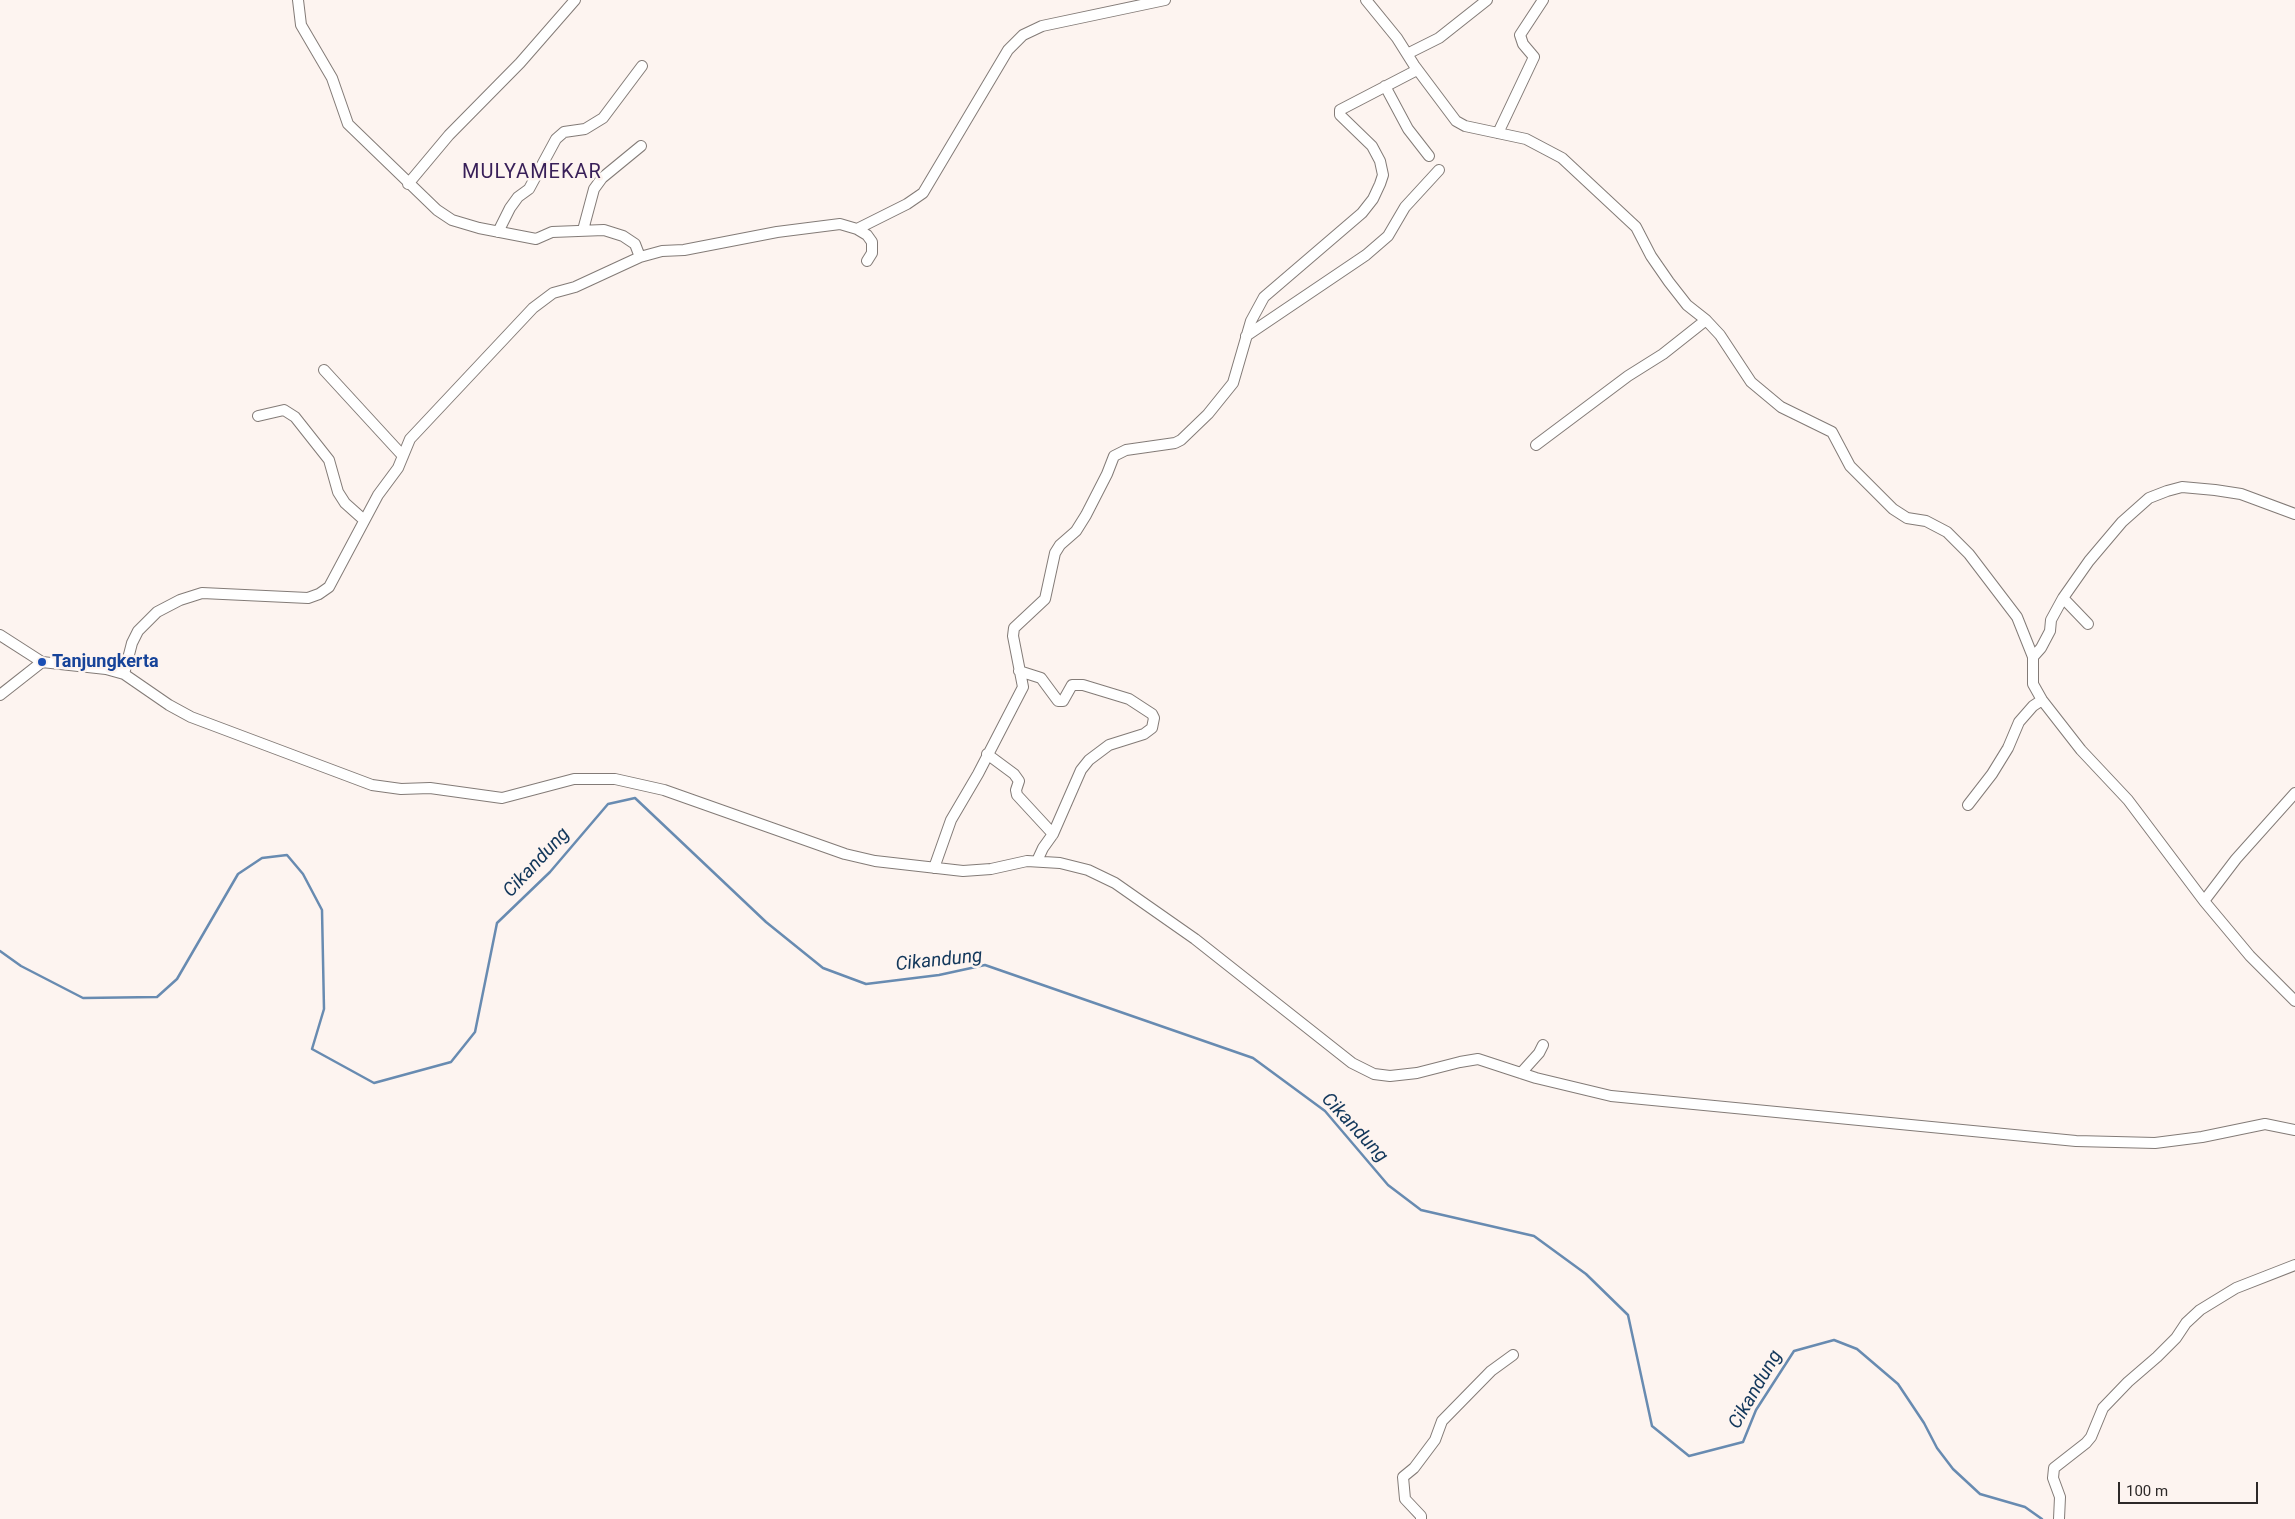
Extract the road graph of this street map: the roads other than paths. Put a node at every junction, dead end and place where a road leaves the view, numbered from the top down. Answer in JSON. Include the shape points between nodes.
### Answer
{"nodes":[{"id":1,"x":298,"y":0,"type":"edge"},
{"id":2,"x":575,"y":0,"type":"edge"},
{"id":3,"x":1166,"y":0,"type":"edge"},
{"id":4,"x":1366,"y":0,"type":"edge"},
{"id":5,"x":1488,"y":0,"type":"edge"},
{"id":6,"x":1543,"y":0,"type":"edge"},
{"id":7,"x":1408,"y":54,"type":"junction"},
{"id":8,"x":642,"y":66,"type":"dead end"},
{"id":9,"x":1417,"y":70,"type":"junction"},
{"id":10,"x":1385,"y":86,"type":"junction"},
{"id":11,"x":1498,"y":132,"type":"junction"},
{"id":12,"x":641,"y":146,"type":"dead end"},
{"id":13,"x":1429,"y":156,"type":"dead end"},
{"id":14,"x":1439,"y":170,"type":"dead end"},
{"id":15,"x":408,"y":184,"type":"junction"},
{"id":16,"x":857,"y":229,"type":"junction"},
{"id":17,"x":583,"y":230,"type":"junction"},
{"id":18,"x":498,"y":232,"type":"junction"},
{"id":19,"x":640,"y":257,"type":"junction"},
{"id":20,"x":867,"y":261,"type":"dead end"},
{"id":21,"x":1706,"y":320,"type":"junction"},
{"id":22,"x":1246,"y":336,"type":"junction"},
{"id":23,"x":324,"y":370,"type":"dead end"},
{"id":24,"x":258,"y":416,"type":"dead end"},
{"id":25,"x":1536,"y":445,"type":"dead end"},
{"id":26,"x":403,"y":456,"type":"junction"},
{"id":27,"x":2295,"y":514,"type":"edge"},
{"id":28,"x":364,"y":520,"type":"junction"},
{"id":29,"x":2063,"y":598,"type":"junction"},
{"id":30,"x":2088,"y":624,"type":"dead end"},
{"id":31,"x":0,"y":635,"type":"edge"},
{"id":32,"x":2033,"y":657,"type":"junction"},
{"id":33,"x":42,"y":662,"type":"junction"},
{"id":34,"x":1019,"y":671,"type":"junction"},
{"id":35,"x":124,"y":674,"type":"junction"},
{"id":36,"x":0,"y":695,"type":"edge"},
{"id":37,"x":2042,"y":700,"type":"junction"},
{"id":38,"x":987,"y":754,"type":"junction"},
{"id":39,"x":2295,"y":793,"type":"edge"},
{"id":40,"x":1968,"y":806,"type":"dead end"},
{"id":41,"x":1053,"y":834,"type":"junction"},
{"id":42,"x":1037,"y":861,"type":"junction"},
{"id":43,"x":934,"y":868,"type":"junction"},
{"id":44,"x":2204,"y":901,"type":"junction"},
{"id":45,"x":2295,"y":1001,"type":"edge"},
{"id":46,"x":1543,"y":1045,"type":"dead end"},
{"id":47,"x":1521,"y":1073,"type":"junction"},
{"id":48,"x":2295,"y":1130,"type":"edge"},
{"id":49,"x":2295,"y":1265,"type":"edge"},
{"id":50,"x":1513,"y":1355,"type":"dead end"},
{"id":51,"x":1420,"y":1519,"type":"edge"},
{"id":52,"x":2059,"y":1519,"type":"edge"}],
"edges":[{"from":1,"to":15,"type":"street","via":[[302,25],[332,78],[348,124]]},
{"from":2,"to":15,"type":"street","via":[[520,63],[449,135]]},
{"from":3,"to":16,"type":"street","via":[[1042,26],[1023,36],[1008,50],[923,193]]},
{"from":4,"to":7,"type":"street"},
{"from":5,"to":7,"type":"street","via":[[1439,38]]},
{"from":6,"to":11,"type":"street","via":[[1520,35],[1534,57]]},
{"from":7,"to":9,"type":"street"},
{"from":8,"to":18,"type":"street","via":[[603,118],[585,129],[564,132],[556,139],[529,189],[510,208]]},
{"from":9,"to":10,"type":"street"},
{"from":9,"to":11,"type":"street","via":[[1456,121],[1465,126]]},
{"from":10,"to":13,"type":"street","via":[[1408,129]]},
{"from":10,"to":22,"type":"street","via":[[1338,113],[1372,146],[1380,161],[1383,175],[1376,194],[1362,213],[1264,297]]},
{"from":11,"to":21,"type":"street","via":[[1526,138],[1550,150],[1597,189],[1636,227],[1651,256],[1675,290]]},
{"from":12,"to":17,"type":"street","via":[[602,178],[594,189]]},
{"from":14,"to":22,"type":"street","via":[[1405,208],[1388,236],[1366,255]]},
{"from":15,"to":18,"type":"street","via":[[452,220]]},
{"from":16,"to":19,"type":"street","via":[[840,224],[777,232]]},
{"from":16,"to":20,"type":"street","via":[[868,235],[872,242],[872,254]]},
{"from":17,"to":18,"type":"street","via":[[552,232],[536,238]]},
{"from":17,"to":19,"type":"street","via":[[604,230],[623,236],[635,244]]},
{"from":19,"to":26,"type":"street","via":[[582,284],[553,293],[533,308],[410,439]]},
{"from":21,"to":25,"type":"street","via":[[1664,354],[1628,376]]},
{"from":21,"to":32,"type":"street","via":[[1731,350],[1751,382],[1781,407],[1832,432],[1850,466],[1880,498],[1906,518],[1926,521],[1947,532],[1969,554],[2018,617]]},
{"from":22,"to":34,"type":"street","via":[[1234,383],[1189,433],[1176,444],[1126,450],[1114,456],[1086,515],[1055,553],[1044,599],[1014,628],[1012,636]]},
{"from":23,"to":26,"type":"street"},
{"from":24,"to":28,"type":"street","via":[[284,410],[295,417],[329,460],[338,492],[345,503]]},
{"from":26,"to":28,"type":"street"},
{"from":27,"to":29,"type":"street","via":[[2232,493],[2182,487],[2167,491],[2150,498],[2122,522]]},
{"from":28,"to":35,"type":"street","via":[[330,587],[308,598],[202,593],[180,600],[157,612],[138,631]]},
{"from":29,"to":30,"type":"street"},
{"from":29,"to":32,"type":"street","via":[[2051,620],[2050,631]]},
{"from":31,"to":33,"type":"street"},
{"from":32,"to":37,"type":"street","via":[[2033,684]]},
{"from":33,"to":35,"type":"street"},
{"from":33,"to":36,"type":"street"},
{"from":34,"to":38,"type":"street","via":[[1022,687]]},
{"from":34,"to":41,"type":"street","via":[[1041,678],[1058,701],[1063,701],[1072,685],[1083,685],[1129,699],[1154,718],[1152,728],[1144,734],[1109,745],[1089,760],[1081,770]]},
{"from":35,"to":43,"type":"street","via":[[191,717],[372,784],[502,798],[574,780],[615,779],[681,795],[844,854]]},
{"from":37,"to":40,"type":"street","via":[[2019,722],[2008,748]]},
{"from":37,"to":44,"type":"street","via":[[2081,750],[2128,800]]},
{"from":38,"to":41,"type":"street","via":[[1014,774],[1019,781],[1016,793]]},
{"from":38,"to":43,"type":"street","via":[[951,820]]},
{"from":39,"to":44,"type":"street"},
{"from":41,"to":42,"type":"street"},
{"from":42,"to":43,"type":"street","via":[[974,872]]},
{"from":42,"to":47,"type":"street","via":[[1088,870],[1114,883],[1195,939],[1367,1072],[1390,1076],[1417,1073],[1478,1059]]},
{"from":44,"to":45,"type":"street","via":[[2250,956]]},
{"from":46,"to":47,"type":"street"},
{"from":47,"to":48,"type":"street","via":[[1591,1093],[1653,1101],[2076,1141],[2155,1143],[2202,1138],[2265,1124]]},
{"from":49,"to":52,"type":"street","via":[[2236,1288],[2200,1310],[2176,1338],[2103,1408],[2091,1437],[2054,1468],[2053,1478],[2060,1496]]},
{"from":50,"to":51,"type":"street","via":[[1491,1371],[1442,1421],[1435,1440],[1403,1477],[1404,1499],[1421,1516]]}]}
